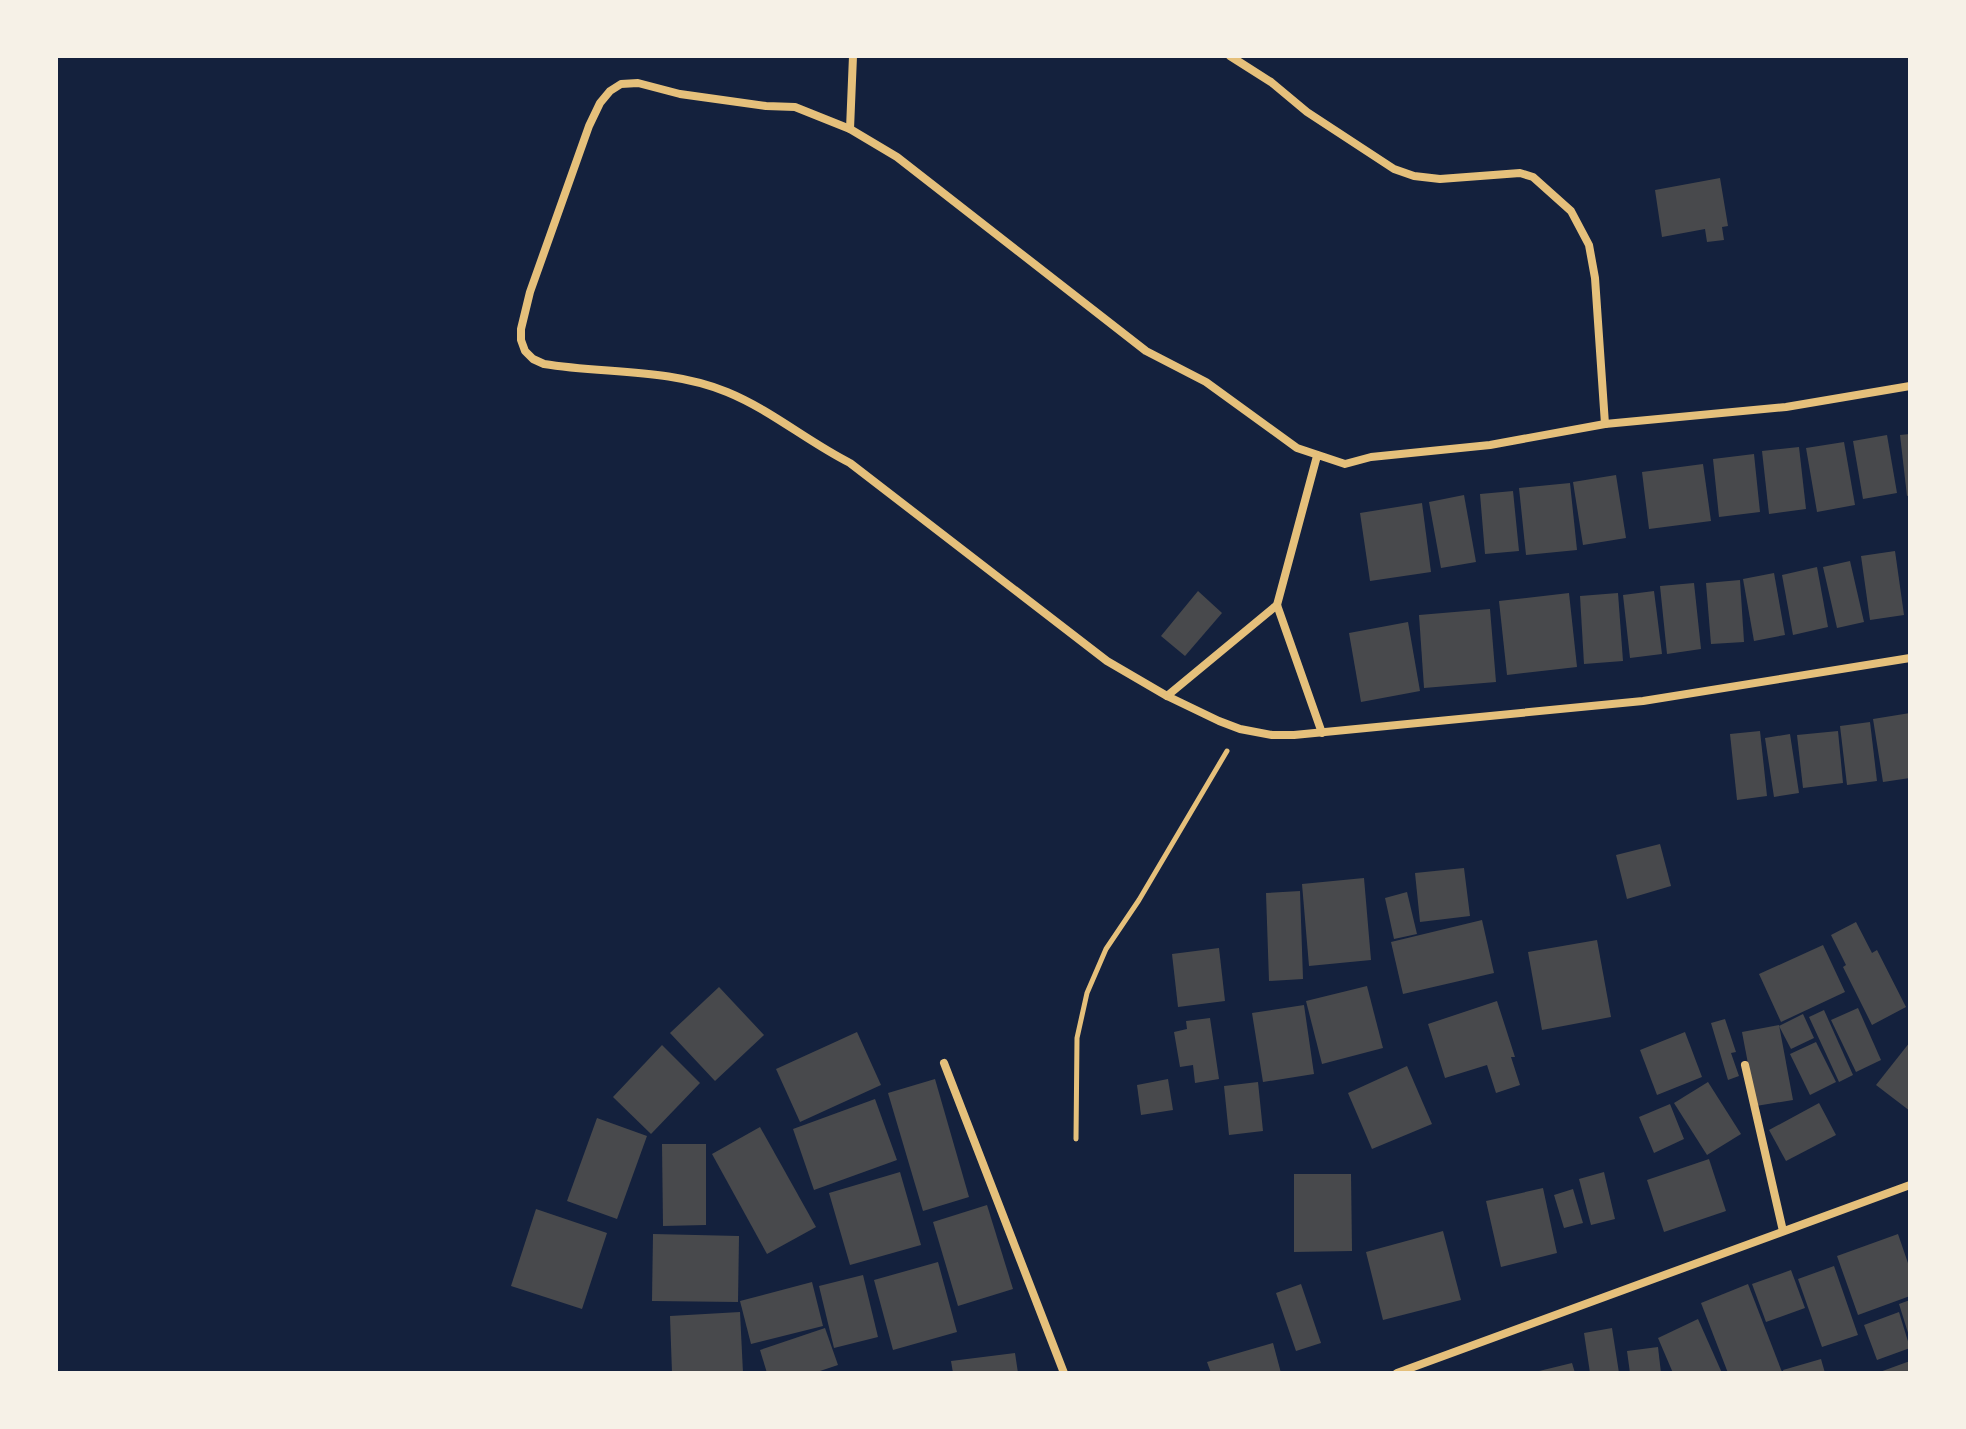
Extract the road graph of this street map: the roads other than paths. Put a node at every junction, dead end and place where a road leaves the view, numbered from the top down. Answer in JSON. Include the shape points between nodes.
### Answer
{"nodes":[{"id":1,"x":853,"y":56,"type":"edge"},
{"id":2,"x":1230,"y":56,"type":"edge"},
{"id":3,"x":850,"y":129,"type":"junction"},
{"id":4,"x":1910,"y":386,"type":"edge"},
{"id":5,"x":1605,"y":424,"type":"junction"},
{"id":6,"x":1317,"y":456,"type":"junction"},
{"id":7,"x":1277,"y":605,"type":"junction"},
{"id":8,"x":1910,"y":658,"type":"edge"},
{"id":9,"x":1167,"y":696,"type":"junction"},
{"id":10,"x":1322,"y":733,"type":"junction"},
{"id":11,"x":944,"y":1063,"type":"dead end"},
{"id":12,"x":1745,"y":1065,"type":"dead end"},
{"id":13,"x":1910,"y":1185,"type":"edge"},
{"id":14,"x":1783,"y":1231,"type":"junction"},
{"id":15,"x":1064,"y":1373,"type":"edge"},
{"id":16,"x":1397,"y":1373,"type":"edge"}],
"edges":[{"from":1,"to":3,"type":"street"},
{"from":2,"to":5,"type":"street","via":[[1394,169],[1440,179],[1520,173],[1533,177],[1571,211],[1589,245],[1595,278]]},
{"from":3,"to":6,"type":"street","via":[[897,157],[1146,351],[1206,382],[1297,448]]},
{"from":3,"to":9,"type":"street","via":[[795,107],[680,94],[638,83],[610,91],[589,126],[530,292],[521,329],[525,351],[544,364],[697,383],[754,406],[850,463],[1107,661]]},
{"from":4,"to":5,"type":"street","via":[[1786,407]]},
{"from":5,"to":6,"type":"street","via":[[1345,464]]},
{"from":6,"to":7,"type":"street"},
{"from":7,"to":9,"type":"street"},
{"from":7,"to":10,"type":"street"},
{"from":8,"to":10,"type":"street","via":[[1643,701]]},
{"from":9,"to":10,"type":"street","via":[[1240,729],[1272,735]]},
{"from":11,"to":15,"type":"street"},
{"from":12,"to":14,"type":"street"},
{"from":13,"to":14,"type":"street"},
{"from":14,"to":16,"type":"street"}]}
